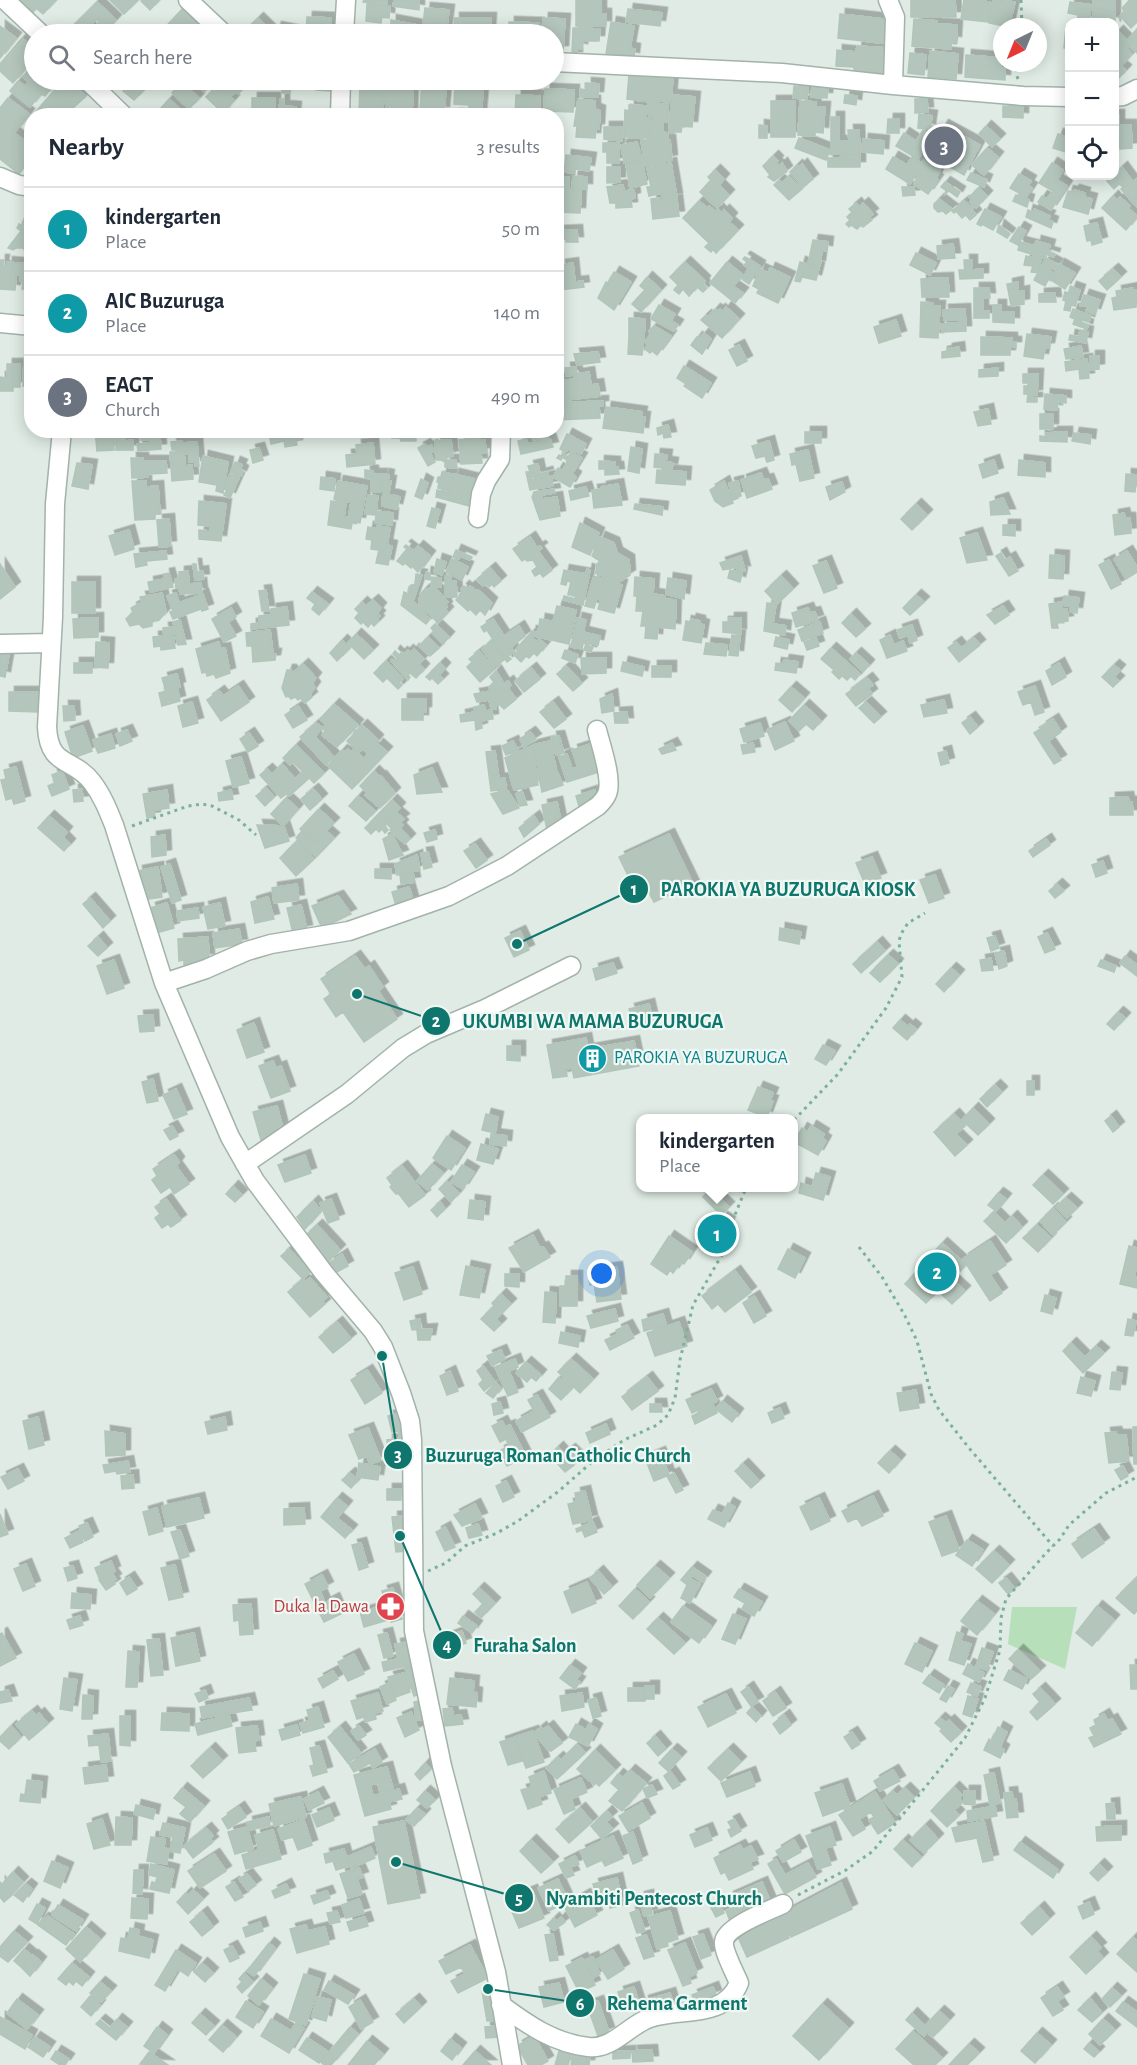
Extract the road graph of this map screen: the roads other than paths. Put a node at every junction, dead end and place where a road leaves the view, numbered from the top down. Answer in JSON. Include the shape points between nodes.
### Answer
{"nodes":[{"id":1,"x":5,"y":0,"type":"edge"},
{"id":2,"x":188,"y":0,"type":"edge"},
{"id":3,"x":346,"y":0,"type":"edge"},
{"id":4,"x":888,"y":0,"type":"edge"},
{"id":5,"x":30,"y":24,"type":"edge"},
{"id":6,"x":213,"y":24,"type":"edge"},
{"id":7,"x":345,"y":24,"type":"edge"},
{"id":8,"x":564,"y":62,"type":"edge"},
{"id":9,"x":893,"y":86,"type":"junction"},
{"id":10,"x":1137,"y":89,"type":"edge"},
{"id":11,"x":97,"y":90,"type":"edge"},
{"id":12,"x":340,"y":90,"type":"edge"},
{"id":13,"x":1119,"y":96,"type":"edge"},
{"id":14,"x":1065,"y":97,"type":"edge"},
{"id":15,"x":116,"y":108,"type":"edge"},
{"id":16,"x":339,"y":108,"type":"edge"},
{"id":17,"x":0,"y":177,"type":"edge"},
{"id":18,"x":24,"y":186,"type":"edge"},
{"id":19,"x":0,"y":323,"type":"edge"},
{"id":20,"x":24,"y":325,"type":"edge"},
{"id":21,"x":61,"y":438,"type":"edge"},
{"id":22,"x":501,"y":438,"type":"edge"},
{"id":23,"x":478,"y":518,"type":"dead end"},
{"id":24,"x":51,"y":643,"type":"junction"},
{"id":25,"x":0,"y":644,"type":"edge"},
{"id":26,"x":597,"y":730,"type":"dead end"},
{"id":27,"x":572,"y":966,"type":"dead end"},
{"id":28,"x":164,"y":983,"type":"junction"},
{"id":29,"x":245,"y":1164,"type":"junction"},
{"id":30,"x":783,"y":1904,"type":"road end"},
{"id":31,"x":501,"y":2005,"type":"junction"},
{"id":32,"x":512,"y":2065,"type":"edge"}],
"edges":[{"from":1,"to":5,"type":"street"},
{"from":2,"to":6,"type":"street"},
{"from":3,"to":7,"type":"street"},
{"from":4,"to":9,"type":"street","via":[[895,17]]},
{"from":8,"to":9,"type":"street","via":[[752,70]]},
{"from":9,"to":14,"type":"street"},
{"from":10,"to":13,"type":"street"},
{"from":11,"to":15,"type":"street"},
{"from":12,"to":16,"type":"street"},
{"from":17,"to":18,"type":"street"},
{"from":19,"to":20,"type":"street"},
{"from":21,"to":24,"type":"street"},
{"from":22,"to":23,"type":"street","via":[[500,459],[481,494]]},
{"from":24,"to":25,"type":"street"},
{"from":24,"to":28,"type":"street","via":[[48,742],[54,753],[92,782],[104,802]]},
{"from":26,"to":28,"type":"street","via":[[608,781],[604,800],[507,866],[449,896],[349,931],[271,944]]},
{"from":27,"to":29,"type":"street","via":[[426,1034]]},
{"from":28,"to":29,"type":"street"},
{"from":29,"to":31,"type":"street","via":[[324,1273],[373,1331],[404,1402],[412,1440],[414,1631],[442,1766],[488,1937]]},
{"from":30,"to":31,"type":"street","via":[[728,1933],[725,1948],[739,1983],[729,1998],[700,2011],[662,2014],[646,2020],[607,2045],[590,2048],[548,2036]]},
{"from":31,"to":32,"type":"street"}]}
